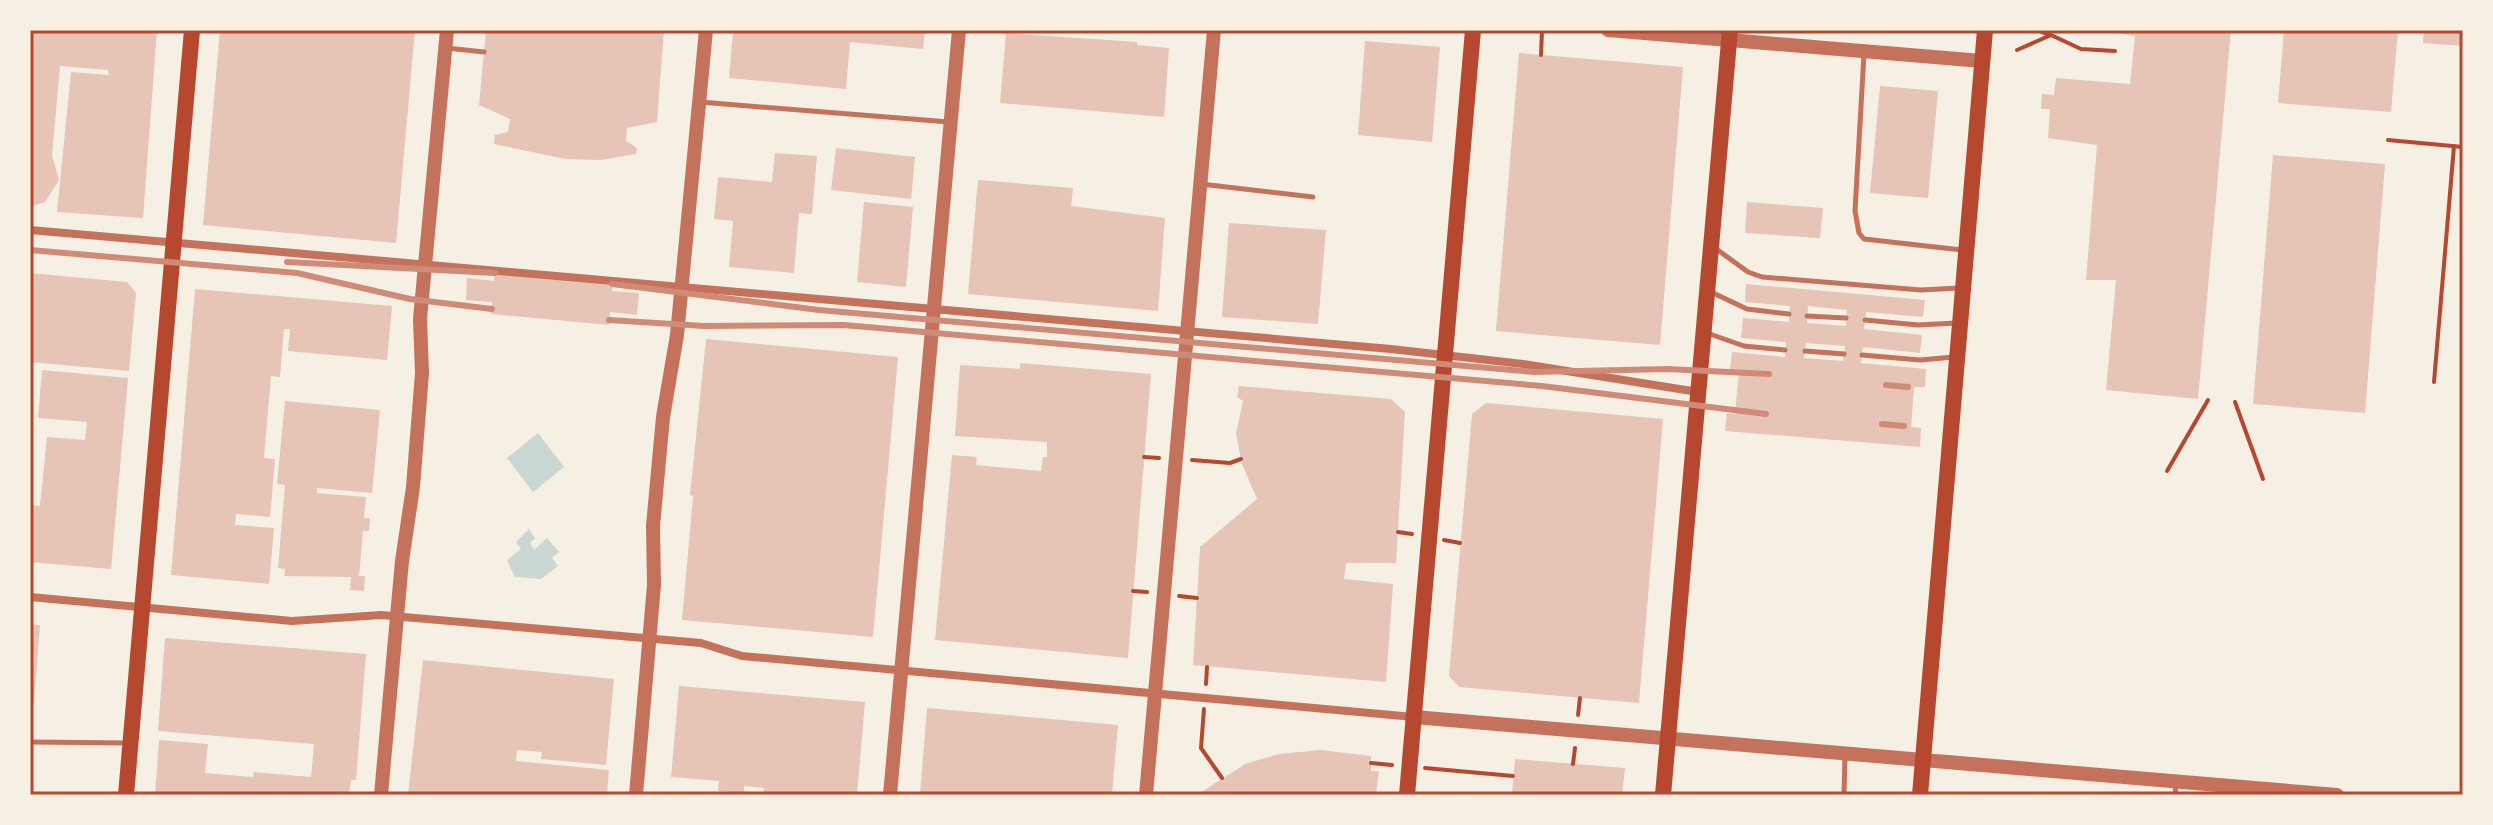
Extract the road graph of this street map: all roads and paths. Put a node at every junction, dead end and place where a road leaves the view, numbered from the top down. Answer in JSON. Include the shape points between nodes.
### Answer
{"nodes":[{"id":1,"x":192,"y":30,"type":"edge"},
{"id":2,"x":447,"y":30,"type":"edge"},
{"id":3,"x":706,"y":30,"type":"edge"},
{"id":4,"x":959,"y":30,"type":"edge"},
{"id":5,"x":1214,"y":30,"type":"edge"},
{"id":6,"x":1473,"y":30,"type":"edge"},
{"id":7,"x":1542,"y":30,"type":"edge"},
{"id":8,"x":1608,"y":30,"type":"edge"},
{"id":9,"x":1985,"y":30,"type":"edge"},
{"id":10,"x":2037,"y":30,"type":"edge"},
{"id":11,"x":1729,"y":35,"type":"edge"},
{"id":12,"x":2049,"y":35,"type":"junction"},
{"id":13,"x":446,"y":48,"type":"junction"},
{"id":14,"x":2017,"y":50,"type":"dead end"},
{"id":15,"x":2115,"y":51,"type":"dead end"},
{"id":16,"x":484,"y":52,"type":"dead end"},
{"id":17,"x":1865,"y":52,"type":"junction"},
{"id":18,"x":1541,"y":55,"type":"dead end"},
{"id":19,"x":1982,"y":61,"type":"junction"},
{"id":20,"x":699,"y":102,"type":"junction"},
{"id":21,"x":950,"y":122,"type":"junction"},
{"id":22,"x":2388,"y":140,"type":"dead end"},
{"id":23,"x":2454,"y":146,"type":"junction"},
{"id":24,"x":2463,"y":147,"type":"edge"},
{"id":25,"x":1200,"y":184,"type":"junction"},
{"id":26,"x":1313,"y":197,"type":"dead end"},
{"id":27,"x":30,"y":230,"type":"edge"},
{"id":28,"x":174,"y":241,"type":"junction"},
{"id":29,"x":1711,"y":244,"type":"junction"},
{"id":30,"x":1967,"y":250,"type":"junction"},
{"id":31,"x":425,"y":262,"type":"junction"},
{"id":32,"x":682,"y":285,"type":"junction"},
{"id":33,"x":1964,"y":287,"type":"junction"},
{"id":34,"x":1706,"y":290,"type":"junction"},
{"id":35,"x":934,"y":309,"type":"junction"},
{"id":36,"x":1789,"y":314,"type":"dead end"},
{"id":37,"x":1807,"y":316,"type":"dead end"},
{"id":38,"x":1846,"y":318,"type":"dead end"},
{"id":39,"x":1865,"y":320,"type":"dead end"},
{"id":40,"x":1961,"y":323,"type":"junction"},
{"id":41,"x":1703,"y":331,"type":"junction"},
{"id":42,"x":1187,"y":332,"type":"junction"},
{"id":43,"x":1785,"y":350,"type":"dead end"},
{"id":44,"x":1805,"y":351,"type":"dead end"},
{"id":45,"x":1844,"y":354,"type":"dead end"},
{"id":46,"x":1445,"y":355,"type":"junction"},
{"id":47,"x":1862,"y":355,"type":"dead end"},
{"id":48,"x":1959,"y":356,"type":"junction"},
{"id":49,"x":2434,"y":382,"type":"dead end"},
{"id":50,"x":1698,"y":392,"type":"junction"},
{"id":51,"x":2208,"y":400,"type":"dead end"},
{"id":52,"x":2235,"y":402,"type":"dead end"},
{"id":53,"x":2167,"y":471,"type":"dead end"},
{"id":54,"x":2263,"y":479,"type":"dead end"},
{"id":55,"x":30,"y":597,"type":"edge"},
{"id":56,"x":142,"y":607,"type":"junction"},
{"id":57,"x":397,"y":616,"type":"junction"},
{"id":58,"x":650,"y":638,"type":"junction"},
{"id":59,"x":1207,"y":667,"type":"dead end"},
{"id":60,"x":901,"y":671,"type":"junction"},
{"id":61,"x":1155,"y":693,"type":"junction"},
{"id":62,"x":1205,"y":694,"type":"dead end"},
{"id":63,"x":1204,"y":707,"type":"dead end"},
{"id":64,"x":1414,"y":717,"type":"junction"},
{"id":65,"x":1668,"y":737,"type":"junction"},
{"id":66,"x":30,"y":742,"type":"edge"},
{"id":67,"x":130,"y":743,"type":"junction"},
{"id":68,"x":1845,"y":753,"type":"junction"},
{"id":69,"x":1923,"y":760,"type":"junction"},
{"id":70,"x":1371,"y":763,"type":"dead end"},
{"id":71,"x":1402,"y":766,"type":"dead end"},
{"id":72,"x":1418,"y":768,"type":"dead end"},
{"id":73,"x":1513,"y":776,"type":"dead end"},
{"id":74,"x":1222,"y":778,"type":"dead end"},
{"id":75,"x":2176,"y":788,"type":"edge"},
{"id":76,"x":126,"y":795,"type":"edge"},
{"id":77,"x":381,"y":795,"type":"edge"},
{"id":78,"x":636,"y":795,"type":"edge"},
{"id":79,"x":890,"y":795,"type":"edge"},
{"id":80,"x":1146,"y":795,"type":"edge"},
{"id":81,"x":1407,"y":795,"type":"edge"},
{"id":82,"x":1663,"y":795,"type":"edge"},
{"id":83,"x":1844,"y":795,"type":"edge"},
{"id":84,"x":1920,"y":795,"type":"edge"},
{"id":85,"x":2337,"y":795,"type":"edge"}],
"edges":[{"from":1,"to":28,"type":"main road"},
{"from":2,"to":13,"type":"street"},
{"from":3,"to":20,"type":"street"},
{"from":4,"to":21,"type":"street"},
{"from":5,"to":25,"type":"street"},
{"from":6,"to":46,"type":"main road"},
{"from":7,"to":18,"type":"path"},
{"from":8,"to":11,"type":"street"},
{"from":9,"to":19,"type":"main road"},
{"from":10,"to":12,"type":"path"},
{"from":11,"to":17,"type":"street"},
{"from":11,"to":29,"type":"main road"},
{"from":12,"to":14,"type":"path"},
{"from":12,"to":15,"type":"path","via":[[2081,49]]},
{"from":13,"to":16,"type":"lane"},
{"from":13,"to":31,"type":"street"},
{"from":17,"to":19,"type":"street"},
{"from":17,"to":30,"type":"lane","via":[[1855,211],[1859,233],[1864,239]]},
{"from":19,"to":30,"type":"main road"},
{"from":20,"to":21,"type":"lane"},
{"from":20,"to":32,"type":"street"},
{"from":21,"to":35,"type":"street"},
{"from":22,"to":23,"type":"path"},
{"from":23,"to":24,"type":"path"},
{"from":23,"to":49,"type":"path"},
{"from":25,"to":26,"type":"lane"},
{"from":25,"to":42,"type":"street"},
{"from":27,"to":28,"type":"street"},
{"from":28,"to":31,"type":"street"},
{"from":28,"to":56,"type":"main road"},
{"from":29,"to":33,"type":"lane","via":[[1762,277],[1921,290]]},
{"from":29,"to":34,"type":"main road"},
{"from":30,"to":33,"type":"main road"},
{"from":31,"to":32,"type":"street"},
{"from":31,"to":57,"type":"street","via":[[415,458]]},
{"from":32,"to":35,"type":"street"},
{"from":32,"to":58,"type":"street","via":[[653,526]]},
{"from":33,"to":40,"type":"main road"},
{"from":34,"to":36,"type":"lane","via":[[1747,309]]},
{"from":34,"to":41,"type":"main road"},
{"from":35,"to":42,"type":"street"},
{"from":35,"to":60,"type":"street"},
{"from":37,"to":38,"type":"lane"},
{"from":39,"to":40,"type":"lane"},
{"from":40,"to":48,"type":"main road"},
{"from":41,"to":43,"type":"lane","via":[[1744,346]]},
{"from":41,"to":50,"type":"main road"},
{"from":42,"to":46,"type":"street"},
{"from":42,"to":61,"type":"street"},
{"from":44,"to":45,"type":"lane"},
{"from":46,"to":50,"type":"street"},
{"from":46,"to":64,"type":"main road"},
{"from":47,"to":48,"type":"lane","via":[[1920,360]]},
{"from":48,"to":69,"type":"main road"},
{"from":50,"to":65,"type":"main road"},
{"from":51,"to":53,"type":"path"},
{"from":52,"to":54,"type":"path"},
{"from":55,"to":56,"type":"street"},
{"from":56,"to":57,"type":"street","via":[[292,621]]},
{"from":56,"to":67,"type":"main road"},
{"from":57,"to":58,"type":"street"},
{"from":57,"to":77,"type":"street"},
{"from":58,"to":60,"type":"street","via":[[701,643],[742,656]]},
{"from":58,"to":78,"type":"street"},
{"from":59,"to":62,"type":"path"},
{"from":60,"to":61,"type":"street"},
{"from":60,"to":79,"type":"street"},
{"from":61,"to":64,"type":"street"},
{"from":61,"to":80,"type":"street"},
{"from":63,"to":74,"type":"path","via":[[1201,748]]},
{"from":64,"to":65,"type":"street"},
{"from":64,"to":81,"type":"main road"},
{"from":65,"to":68,"type":"street"},
{"from":65,"to":82,"type":"main road"},
{"from":66,"to":67,"type":"lane"},
{"from":67,"to":76,"type":"main road"},
{"from":68,"to":69,"type":"street"},
{"from":68,"to":83,"type":"lane"},
{"from":69,"to":75,"type":"street"},
{"from":69,"to":84,"type":"main road"},
{"from":70,"to":71,"type":"path"},
{"from":72,"to":73,"type":"path"},
{"from":75,"to":85,"type":"street"}]}
